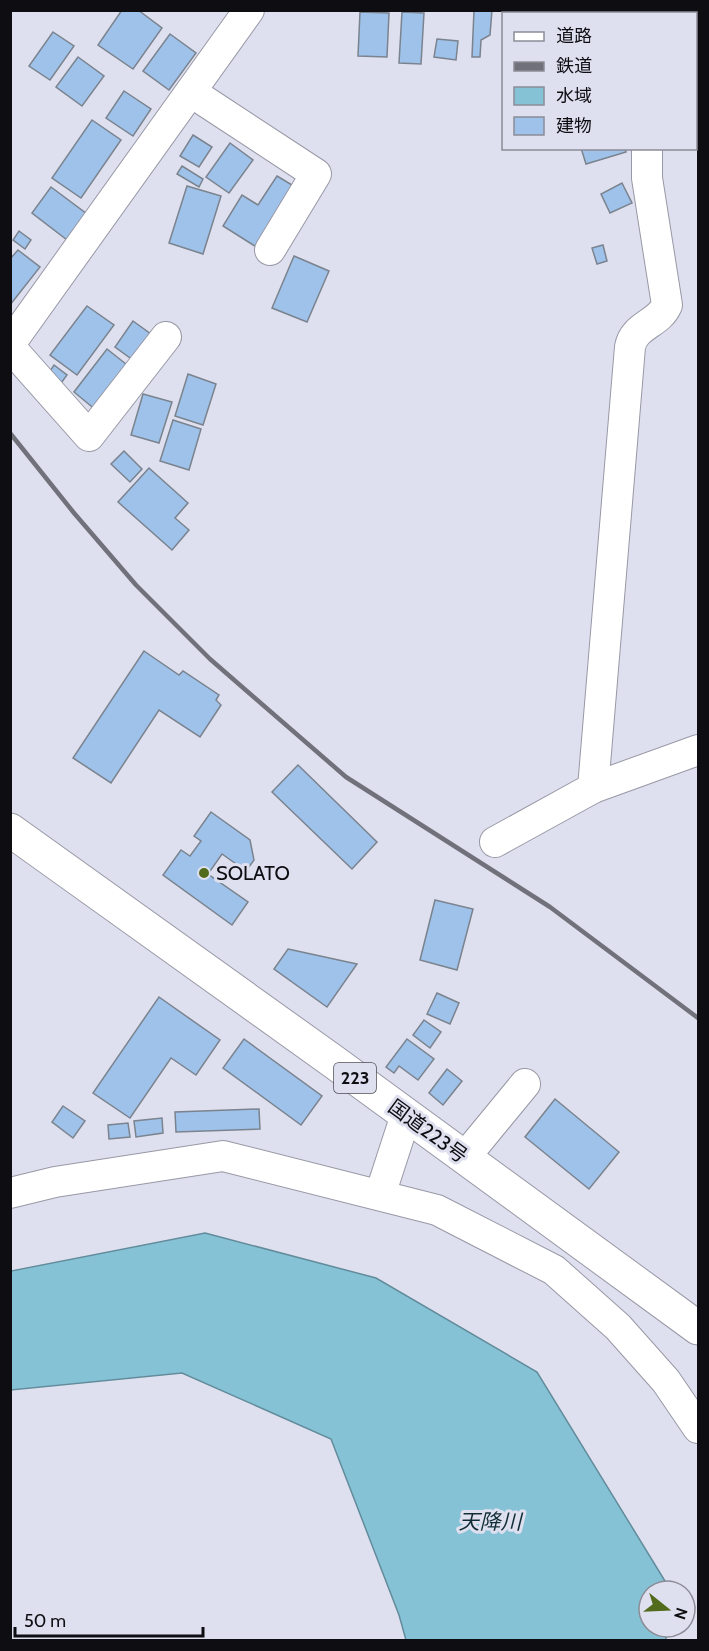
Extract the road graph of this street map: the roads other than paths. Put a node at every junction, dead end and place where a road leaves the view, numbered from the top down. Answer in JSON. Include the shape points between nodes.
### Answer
{"nodes":[{"id":1,"x":249,"y":10,"type":"edge"},
{"id":2,"x":191,"y":92,"type":"junction"},
{"id":3,"x":647,"y":150,"type":"edge"},
{"id":4,"x":270,"y":250,"type":"dead end"},
{"id":5,"x":166,"y":337,"type":"dead end"},
{"id":6,"x":10,"y":346,"type":"edge"},
{"id":7,"x":699,"y":750,"type":"edge"},
{"id":8,"x":593,"y":788,"type":"junction"},
{"id":9,"x":10,"y":830,"type":"edge"},
{"id":10,"x":495,"y":842,"type":"dead end"},
{"id":11,"x":525,"y":1084,"type":"dead end"},
{"id":12,"x":406,"y":1115,"type":"junction"},
{"id":13,"x":465,"y":1157,"type":"junction"},
{"id":14,"x":10,"y":1193,"type":"edge"},
{"id":15,"x":380,"y":1195,"type":"junction"},
{"id":16,"x":699,"y":1328,"type":"edge"},
{"id":17,"x":699,"y":1428,"type":"edge"}],
"edges":[{"from":1,"to":2,"type":"street"},
{"from":2,"to":4,"type":"street","via":[[316,174]]},
{"from":2,"to":6,"type":"street"},
{"from":3,"to":8,"type":"street","via":[[647,178],[667,305],[637,331],[630,347]]},
{"from":5,"to":6,"type":"street","via":[[89,436]]},
{"from":7,"to":8,"type":"street"},
{"from":8,"to":10,"type":"street"},
{"from":9,"to":12,"type":"highway","name":"国道223号","number":"223"},
{"from":11,"to":13,"type":"street"},
{"from":12,"to":13,"type":"highway","name":"国道223号","number":"223"},
{"from":12,"to":15,"type":"street"},
{"from":13,"to":16,"type":"highway","name":"国道223号","number":"223"},
{"from":14,"to":15,"type":"street","via":[[55,1182],[224,1156]]},
{"from":15,"to":17,"type":"street","via":[[438,1210],[554,1270],[618,1327],[666,1381]]}]}
